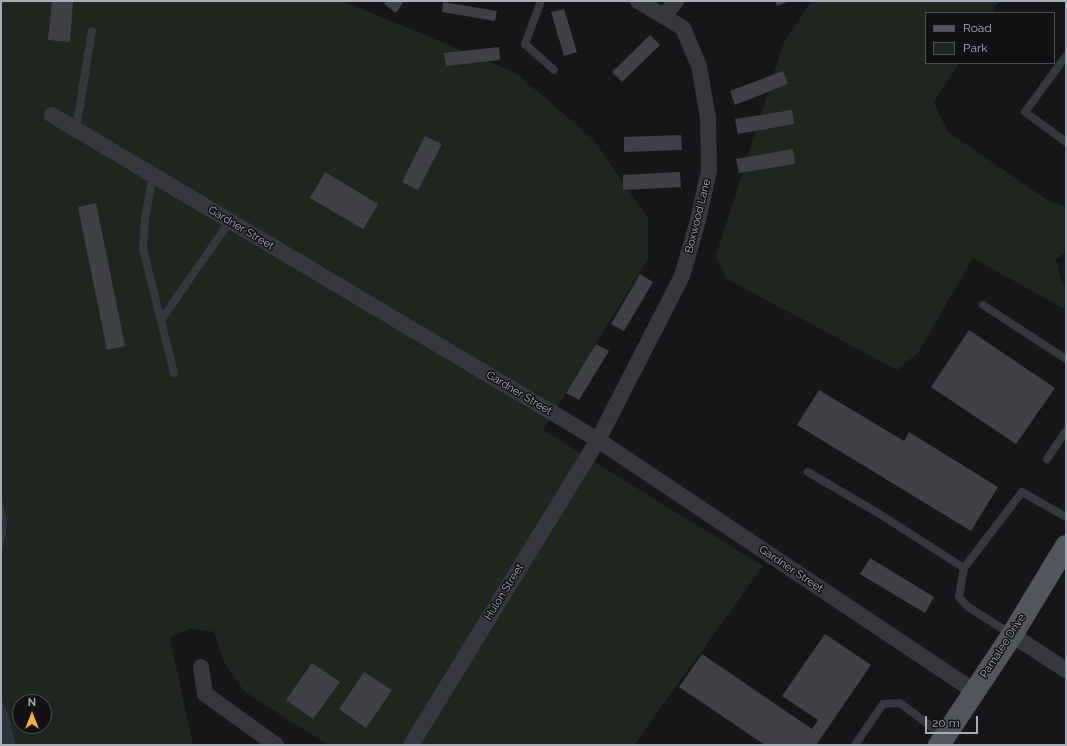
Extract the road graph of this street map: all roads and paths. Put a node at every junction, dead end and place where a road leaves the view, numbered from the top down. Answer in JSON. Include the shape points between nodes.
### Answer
{"nodes":[{"id":1,"x":541,"y":1,"type":"edge"},
{"id":2,"x":638,"y":1,"type":"edge"},
{"id":3,"x":676,"y":1,"type":"edge"},
{"id":4,"x":664,"y":16,"type":"junction"},
{"id":5,"x":92,"y":31,"type":"dead end"},
{"id":6,"x":1066,"y":56,"type":"edge"},
{"id":7,"x":554,"y":70,"type":"dead end"},
{"id":8,"x":52,"y":115,"type":"dead end"},
{"id":9,"x":76,"y":130,"type":"junction"},
{"id":10,"x":1066,"y":142,"type":"edge"},
{"id":11,"x":153,"y":175,"type":"junction"},
{"id":12,"x":230,"y":221,"type":"junction"},
{"id":13,"x":984,"y":305,"type":"dead end"},
{"id":14,"x":161,"y":320,"type":"junction"},
{"id":15,"x":1066,"y":359,"type":"edge"},
{"id":16,"x":174,"y":373,"type":"dead end"},
{"id":17,"x":1066,"y":431,"type":"edge"},
{"id":18,"x":598,"y":440,"type":"junction"},
{"id":19,"x":1047,"y":459,"type":"dead end"},
{"id":20,"x":808,"y":472,"type":"dead end"},
{"id":21,"x":1066,"y":517,"type":"edge"},
{"id":22,"x":1066,"y":546,"type":"edge"},
{"id":23,"x":964,"y":568,"type":"junction"},
{"id":24,"x":1012,"y":635,"type":"junction"},
{"id":25,"x":201,"y":666,"type":"dead end"},
{"id":26,"x":1066,"y":670,"type":"edge"},
{"id":27,"x":974,"y":691,"type":"junction"},
{"id":28,"x":942,"y":741,"type":"edge"},
{"id":29,"x":276,"y":745,"type":"edge"},
{"id":30,"x":411,"y":745,"type":"edge"},
{"id":31,"x":856,"y":745,"type":"edge"}],
"edges":[{"from":1,"to":7,"type":"lane","via":[[525,44]]},
{"from":2,"to":4,"type":"street","name":"Boxwood Lane"},
{"from":3,"to":4,"type":"street"},
{"from":4,"to":18,"type":"street","name":"Boxwood Lane","via":[[683,28],[699,66],[708,118],[710,171],[682,276]]},
{"from":5,"to":9,"type":"lane"},
{"from":6,"to":10,"type":"lane","via":[[1025,112]]},
{"from":8,"to":9,"type":"street","name":"Gardner Street"},
{"from":9,"to":11,"type":"street","name":"Gardner Street"},
{"from":11,"to":12,"type":"street","name":"Gardner Street"},
{"from":11,"to":14,"type":"lane","via":[[145,218],[143,249]]},
{"from":12,"to":14,"type":"lane"},
{"from":12,"to":18,"type":"street","name":"Gardner Street"},
{"from":13,"to":15,"type":"lane"},
{"from":14,"to":16,"type":"lane"},
{"from":17,"to":19,"type":"lane"},
{"from":18,"to":27,"type":"street","name":"Gardner Street"},
{"from":18,"to":30,"type":"street","name":"Hulon Street"},
{"from":20,"to":23,"type":"lane"},
{"from":21,"to":23,"type":"lane","via":[[1022,492]]},
{"from":22,"to":24,"type":"main road","name":"Pamalee Drive"},
{"from":23,"to":24,"type":"lane","via":[[959,597],[968,607]]},
{"from":24,"to":26,"type":"street"},
{"from":24,"to":27,"type":"main road","name":"Pamalee Drive"},
{"from":25,"to":29,"type":"street","via":[[205,694]]},
{"from":27,"to":28,"type":"main road","name":"Pamalee Drive"},
{"from":28,"to":31,"type":"lane","via":[[900,703],[883,704]]}]}
